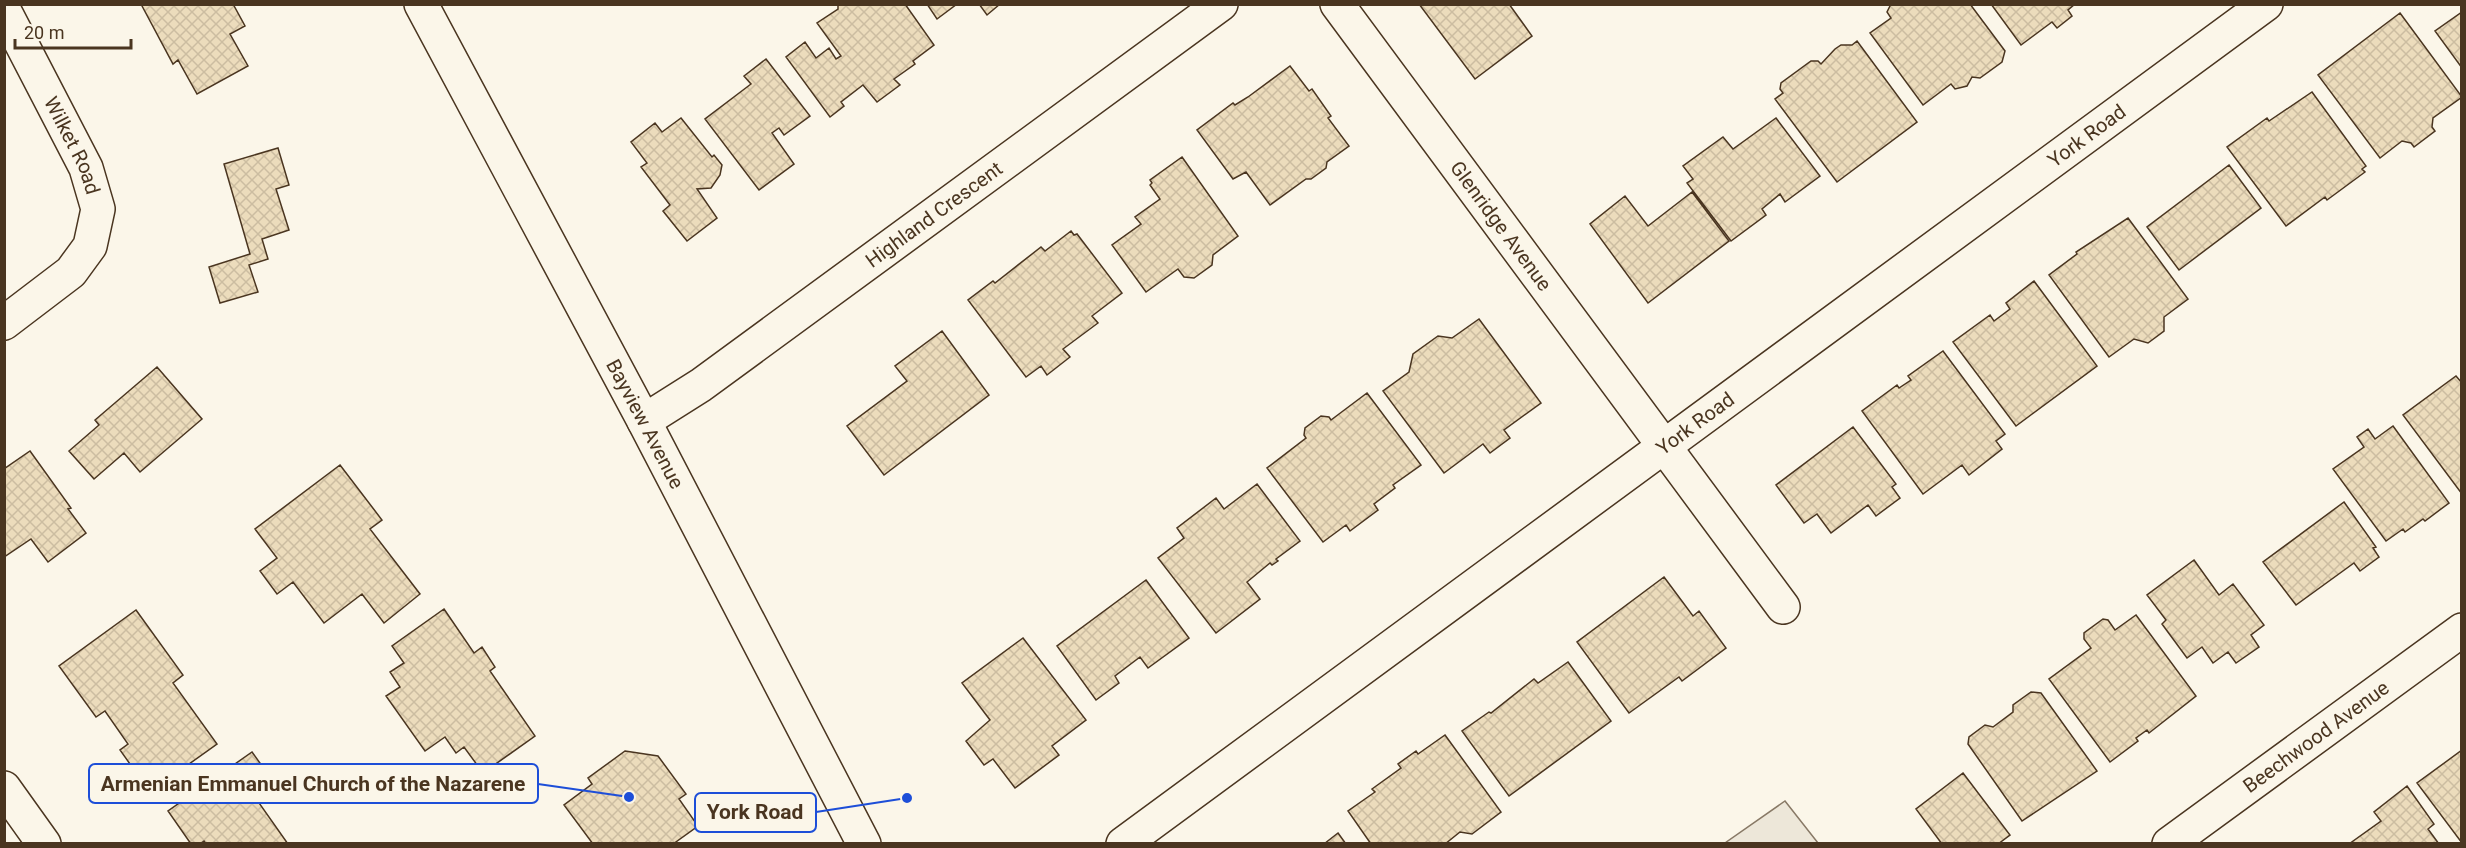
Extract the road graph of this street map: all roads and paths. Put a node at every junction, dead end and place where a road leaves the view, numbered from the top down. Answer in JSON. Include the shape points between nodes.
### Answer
{"nodes":[{"id":1,"x":421,"y":4,"type":"edge"},
{"id":2,"x":1221,"y":4,"type":"edge"},
{"id":3,"x":1337,"y":4,"type":"edge"},
{"id":4,"x":2266,"y":4,"type":"edge"},
{"id":5,"x":4,"y":10,"type":"edge"},
{"id":6,"x":4,"y":323,"type":"edge"},
{"id":7,"x":644,"y":421,"type":"junction"},
{"id":8,"x":1663,"y":447,"type":"junction"},
{"id":9,"x":1783,"y":607,"type":"dead end"},
{"id":10,"x":2462,"y":630,"type":"edge"},
{"id":11,"x":4,"y":788,"type":"edge"},
{"id":12,"x":1132,"y":841,"type":"edge"},
{"id":13,"x":44,"y":843,"type":"edge"},
{"id":14,"x":864,"y":843,"type":"edge"},
{"id":15,"x":2169,"y":843,"type":"edge"}],
"edges":[{"from":1,"to":7,"type":"street","name":"Bayview Avenue"},
{"from":2,"to":7,"type":"street","name":"Highland Crescent","via":[[701,385]]},
{"from":3,"to":8,"type":"street","name":"Glenridge Avenue"},
{"from":4,"to":8,"type":"street","name":"York Road"},
{"from":5,"to":6,"type":"street","name":"Wilket Road","via":[[86,168],[98,208],[90,246],[71,272]]},
{"from":7,"to":14,"type":"street","name":"Bayview Avenue"},
{"from":8,"to":9,"type":"street","name":"Glenridge Avenue"},
{"from":8,"to":12,"type":"street","name":"York Road"},
{"from":10,"to":15,"type":"street","name":"Beechwood Avenue"},
{"from":11,"to":13,"type":"street"}]}
